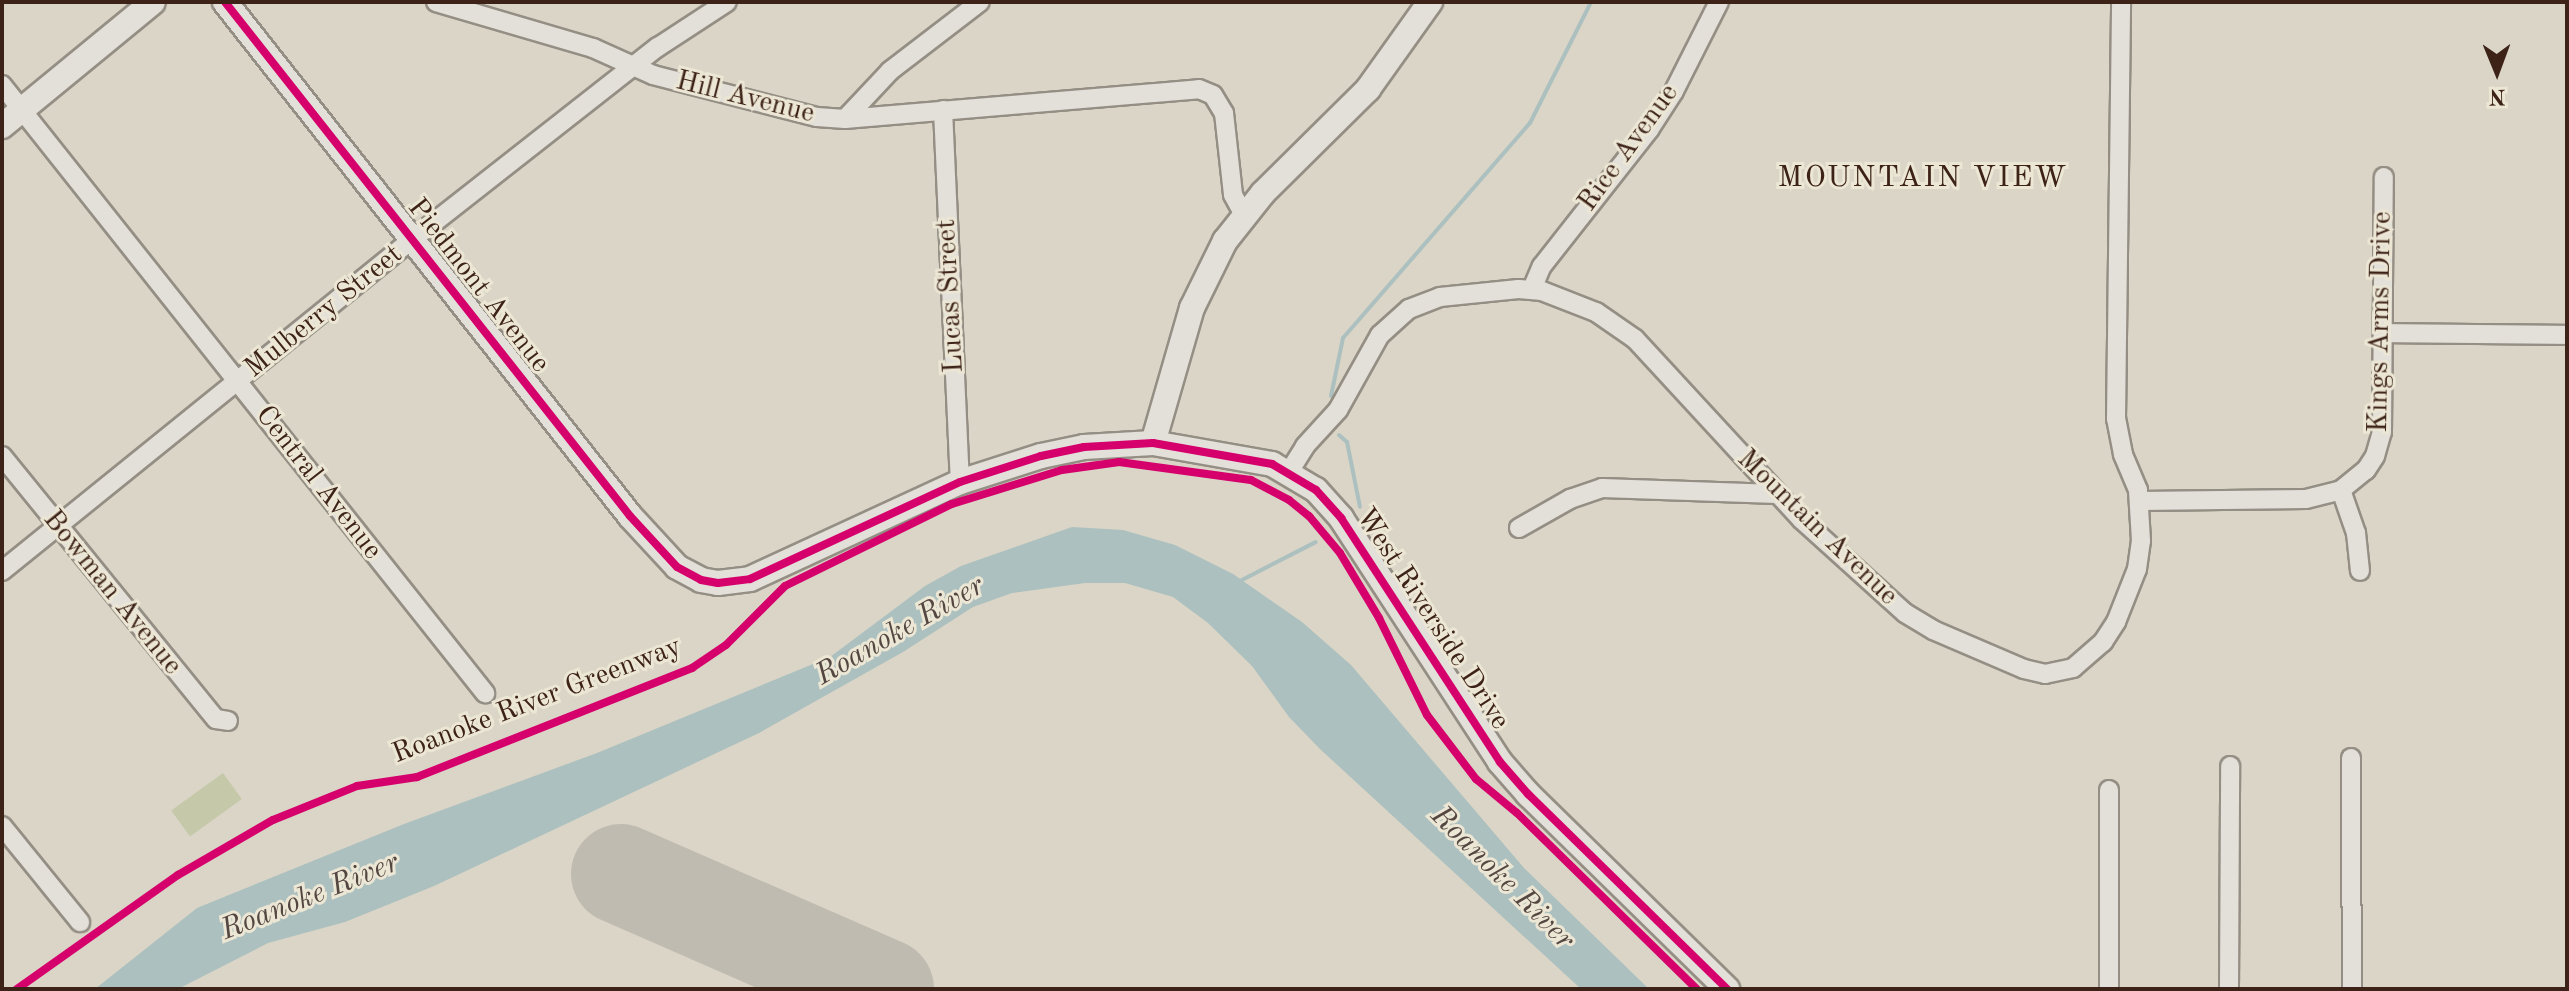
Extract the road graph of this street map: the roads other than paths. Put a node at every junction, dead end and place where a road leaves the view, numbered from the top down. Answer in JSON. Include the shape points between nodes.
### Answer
{"nodes":[{"id":1,"x":153,"y":2,"type":"edge"},
{"id":2,"x":225,"y":2,"type":"edge"},
{"id":3,"x":436,"y":2,"type":"edge"},
{"id":4,"x":727,"y":2,"type":"edge"},
{"id":5,"x":980,"y":2,"type":"edge"},
{"id":6,"x":1430,"y":2,"type":"edge"},
{"id":7,"x":1719,"y":2,"type":"edge"},
{"id":8,"x":2121,"y":2,"type":"edge"},
{"id":9,"x":634,"y":66,"type":"junction"},
{"id":10,"x":2,"y":85,"type":"edge"},
{"id":11,"x":943,"y":110,"type":"junction"},
{"id":12,"x":21,"y":111,"type":"junction"},
{"id":13,"x":845,"y":119,"type":"junction"},
{"id":14,"x":2,"y":126,"type":"edge"},
{"id":15,"x":2384,"y":177,"type":"dead end"},
{"id":16,"x":1244,"y":215,"type":"junction"},
{"id":17,"x":414,"y":238,"type":"junction"},
{"id":18,"x":1532,"y":289,"type":"junction"},
{"id":19,"x":2385,"y":333,"type":"junction"},
{"id":20,"x":2567,"y":335,"type":"edge"},
{"id":21,"x":238,"y":382,"type":"junction"},
{"id":22,"x":1153,"y":443,"type":"junction"},
{"id":23,"x":2,"y":456,"type":"edge"},
{"id":24,"x":1289,"y":472,"type":"junction"},
{"id":25,"x":960,"y":482,"type":"junction"},
{"id":26,"x":2341,"y":490,"type":"junction"},
{"id":27,"x":1777,"y":494,"type":"junction"},
{"id":28,"x":2140,"y":501,"type":"junction"},
{"id":29,"x":58,"y":526,"type":"junction"},
{"id":30,"x":1519,"y":528,"type":"dead end"},
{"id":31,"x":2,"y":571,"type":"edge"},
{"id":32,"x":2360,"y":571,"type":"dead end"},
{"id":33,"x":710,"y":581,"type":"joint"},
{"id":34,"x":485,"y":693,"type":"dead end"},
{"id":35,"x":228,"y":721,"type":"dead end"},
{"id":36,"x":2351,"y":758,"type":"dead end"},
{"id":37,"x":2230,"y":766,"type":"dead end"},
{"id":38,"x":2109,"y":790,"type":"dead end"},
{"id":39,"x":2,"y":826,"type":"edge"},
{"id":40,"x":80,"y":922,"type":"dead end"},
{"id":41,"x":1727,"y":989,"type":"edge"},
{"id":42,"x":2109,"y":989,"type":"edge"},
{"id":43,"x":2229,"y":989,"type":"edge"},
{"id":44,"x":2352,"y":989,"type":"edge"}],
"edges":[{"from":1,"to":12,"type":"street"},
{"from":2,"to":17,"type":"street","name":"Piedmont Avenue"},
{"from":3,"to":9,"type":"street","name":"Hill Avenue","via":[[593,48]]},
{"from":4,"to":9,"type":"street","name":"Mulberry Street"},
{"from":5,"to":13,"type":"street","via":[[890,71]]},
{"from":6,"to":16,"type":"street","via":[[1351,109]]},
{"from":7,"to":18,"type":"street","name":"Rice Avenue","via":[[1657,117],[1542,266]]},
{"from":8,"to":28,"type":"street","name":"Mountain Avenue","via":[[2116,419]]},
{"from":9,"to":13,"type":"street","name":"Hill Avenue","via":[[802,115]]},
{"from":9,"to":17,"type":"street","name":"Mulberry Street"},
{"from":10,"to":12,"type":"street","name":"Central Avenue"},
{"from":11,"to":13,"type":"street","name":"Hill Avenue"},
{"from":11,"to":16,"type":"street","name":"Hill Avenue","via":[[1199,89],[1220,103],[1224,113],[1233,195]]},
{"from":11,"to":25,"type":"street","name":"Lucas Street"},
{"from":12,"to":14,"type":"street"},
{"from":12,"to":21,"type":"street","name":"Central Avenue"},
{"from":15,"to":19,"type":"street","name":"Kings Arms Drive"},
{"from":16,"to":22,"type":"street","via":[[1192,308]]},
{"from":17,"to":21,"type":"street","name":"Mulberry Street"},
{"from":17,"to":33,"type":"street","name":"Piedmont Avenue","via":[[630,516],[677,567]]},
{"from":18,"to":24,"type":"street","name":"Mountain Avenue","via":[[1440,297],[1394,320],[1371,349],[1338,410]]},
{"from":18,"to":27,"type":"street","name":"Mountain Avenue","via":[[1566,298],[1626,331]]},
{"from":19,"to":20,"type":"street"},
{"from":19,"to":26,"type":"street","name":"Kings Arms Drive","via":[[2380,443],[2366,470]]},
{"from":21,"to":29,"type":"street","name":"Mulberry Street"},
{"from":21,"to":34,"type":"street","name":"Central Avenue"},
{"from":22,"to":24,"type":"street","name":"West Riverside Drive","via":[[1239,456]]},
{"from":22,"to":25,"type":"street","name":"West Riverside Drive","via":[[1084,447]]},
{"from":23,"to":29,"type":"street","name":"Bowman Avenue"},
{"from":24,"to":41,"type":"street","name":"West Riverside Drive","via":[[1316,490],[1341,518],[1500,762]]},
{"from":25,"to":33,"type":"street","name":"West Riverside Drive","via":[[750,579]]},
{"from":26,"to":28,"type":"street","via":[[2306,499]]},
{"from":26,"to":32,"type":"street","via":[[2356,533]]},
{"from":27,"to":28,"type":"street","name":"Mountain Avenue","via":[[1905,613],[1946,636],[2045,674],[2087,659],[2116,622],[2137,569]]},
{"from":27,"to":30,"type":"street","via":[[1602,488]]},
{"from":29,"to":31,"type":"street","name":"Mulberry Street"},
{"from":29,"to":35,"type":"street","name":"Bowman Avenue","via":[[216,719]]},
{"from":36,"to":44,"type":"street"},
{"from":37,"to":43,"type":"street"},
{"from":38,"to":42,"type":"street"},
{"from":39,"to":40,"type":"street"}]}
